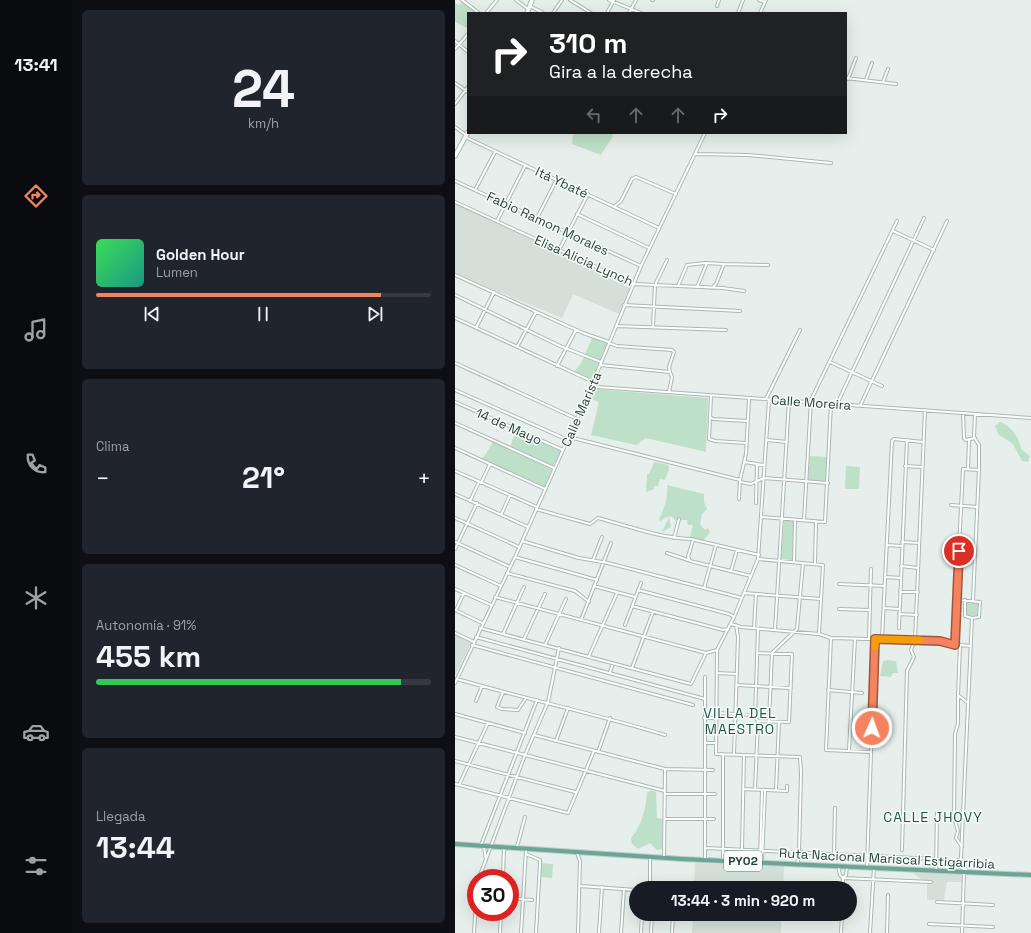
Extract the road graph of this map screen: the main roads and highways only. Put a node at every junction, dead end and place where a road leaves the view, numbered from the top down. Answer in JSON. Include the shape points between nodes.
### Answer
{"nodes":[{"id":1,"x":455,"y":844,"type":"edge"},
{"id":2,"x":1031,"y":875,"type":"edge"}],
"edges":[{"from":1,"to":2,"type":"main road","name":"Ruta Nacional Mariscal Estigarribia","number":"PY02","via":[[664,858],[797,862],[847,867]]}]}
